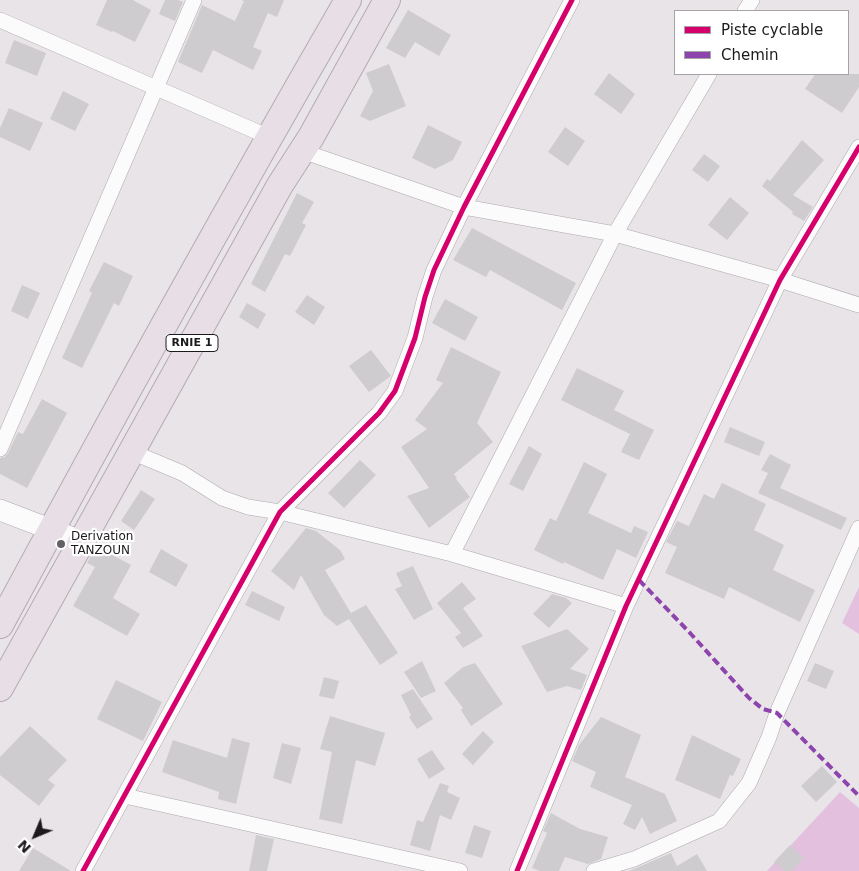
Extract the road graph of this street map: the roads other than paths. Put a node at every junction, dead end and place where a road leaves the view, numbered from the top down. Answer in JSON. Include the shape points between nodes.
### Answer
{"nodes":[{"id":1,"x":194,"y":0,"type":"edge"},
{"id":2,"x":348,"y":0,"type":"edge"},
{"id":3,"x":387,"y":0,"type":"edge"},
{"id":4,"x":572,"y":0,"type":"edge"},
{"id":5,"x":0,"y":20,"type":"edge"},
{"id":6,"x":708,"y":75,"type":"edge"},
{"id":7,"x":156,"y":87,"type":"junction"},
{"id":8,"x":269,"y":137,"type":"junction"},
{"id":9,"x":859,"y":147,"type":"edge"},
{"id":10,"x":302,"y":152,"type":"junction"},
{"id":11,"x":464,"y":206,"type":"junction"},
{"id":12,"x":615,"y":234,"type":"junction"},
{"id":13,"x":780,"y":280,"type":"junction"},
{"id":14,"x":859,"y":305,"type":"edge"},
{"id":15,"x":0,"y":449,"type":"edge"},
{"id":16,"x":132,"y":452,"type":"junction"},
{"id":17,"x":0,"y":510,"type":"edge"},
{"id":18,"x":280,"y":512,"type":"junction"},
{"id":19,"x":859,"y":528,"type":"edge"},
{"id":20,"x":51,"y":530,"type":"junction"},
{"id":21,"x":81,"y":541,"type":"junction"},
{"id":22,"x":452,"y":554,"type":"junction"},
{"id":23,"x":626,"y":606,"type":"junction"},
{"id":24,"x":0,"y":625,"type":"edge"},
{"id":25,"x":0,"y":688,"type":"edge"},
{"id":26,"x":125,"y":796,"type":"junction"},
{"id":27,"x":83,"y":871,"type":"edge"},
{"id":28,"x":460,"y":871,"type":"edge"},
{"id":29,"x":517,"y":871,"type":"edge"},
{"id":30,"x":594,"y":871,"type":"edge"}],
"edges":[{"from":1,"to":7,"type":"street"},
{"from":2,"to":8,"type":"highway","number":"RNIE 1"},
{"from":3,"to":10,"type":"highway","number":"RNIE 1"},
{"from":4,"to":11,"type":"street"},
{"from":5,"to":7,"type":"street"},
{"from":6,"to":12,"type":"street"},
{"from":7,"to":8,"type":"street"},
{"from":7,"to":15,"type":"street"},
{"from":8,"to":20,"type":"highway","number":"RNIE 1"},
{"from":9,"to":13,"type":"street"},
{"from":10,"to":11,"type":"street"},
{"from":10,"to":16,"type":"highway","number":"RNIE 1","via":[[280,185]]},
{"from":11,"to":12,"type":"street"},
{"from":11,"to":18,"type":"street","via":[[434,270],[415,338],[395,391],[379,413]]},
{"from":12,"to":13,"type":"street"},
{"from":12,"to":22,"type":"street"},
{"from":13,"to":14,"type":"street"},
{"from":13,"to":23,"type":"street"},
{"from":16,"to":18,"type":"street","via":[[182,473],[222,498],[248,507]]},
{"from":16,"to":21,"type":"highway","number":"RNIE 1"},
{"from":17,"to":20,"type":"street"},
{"from":18,"to":22,"type":"street"},
{"from":18,"to":26,"type":"street"},
{"from":19,"to":30,"type":"street","via":[[749,784],[719,821],[634,859]]},
{"from":20,"to":21,"type":"street"},
{"from":20,"to":24,"type":"highway","number":"RNIE 1"},
{"from":21,"to":25,"type":"highway","number":"RNIE 1"},
{"from":22,"to":23,"type":"street"},
{"from":23,"to":29,"type":"street"},
{"from":26,"to":27,"type":"street"},
{"from":26,"to":28,"type":"street"}]}
